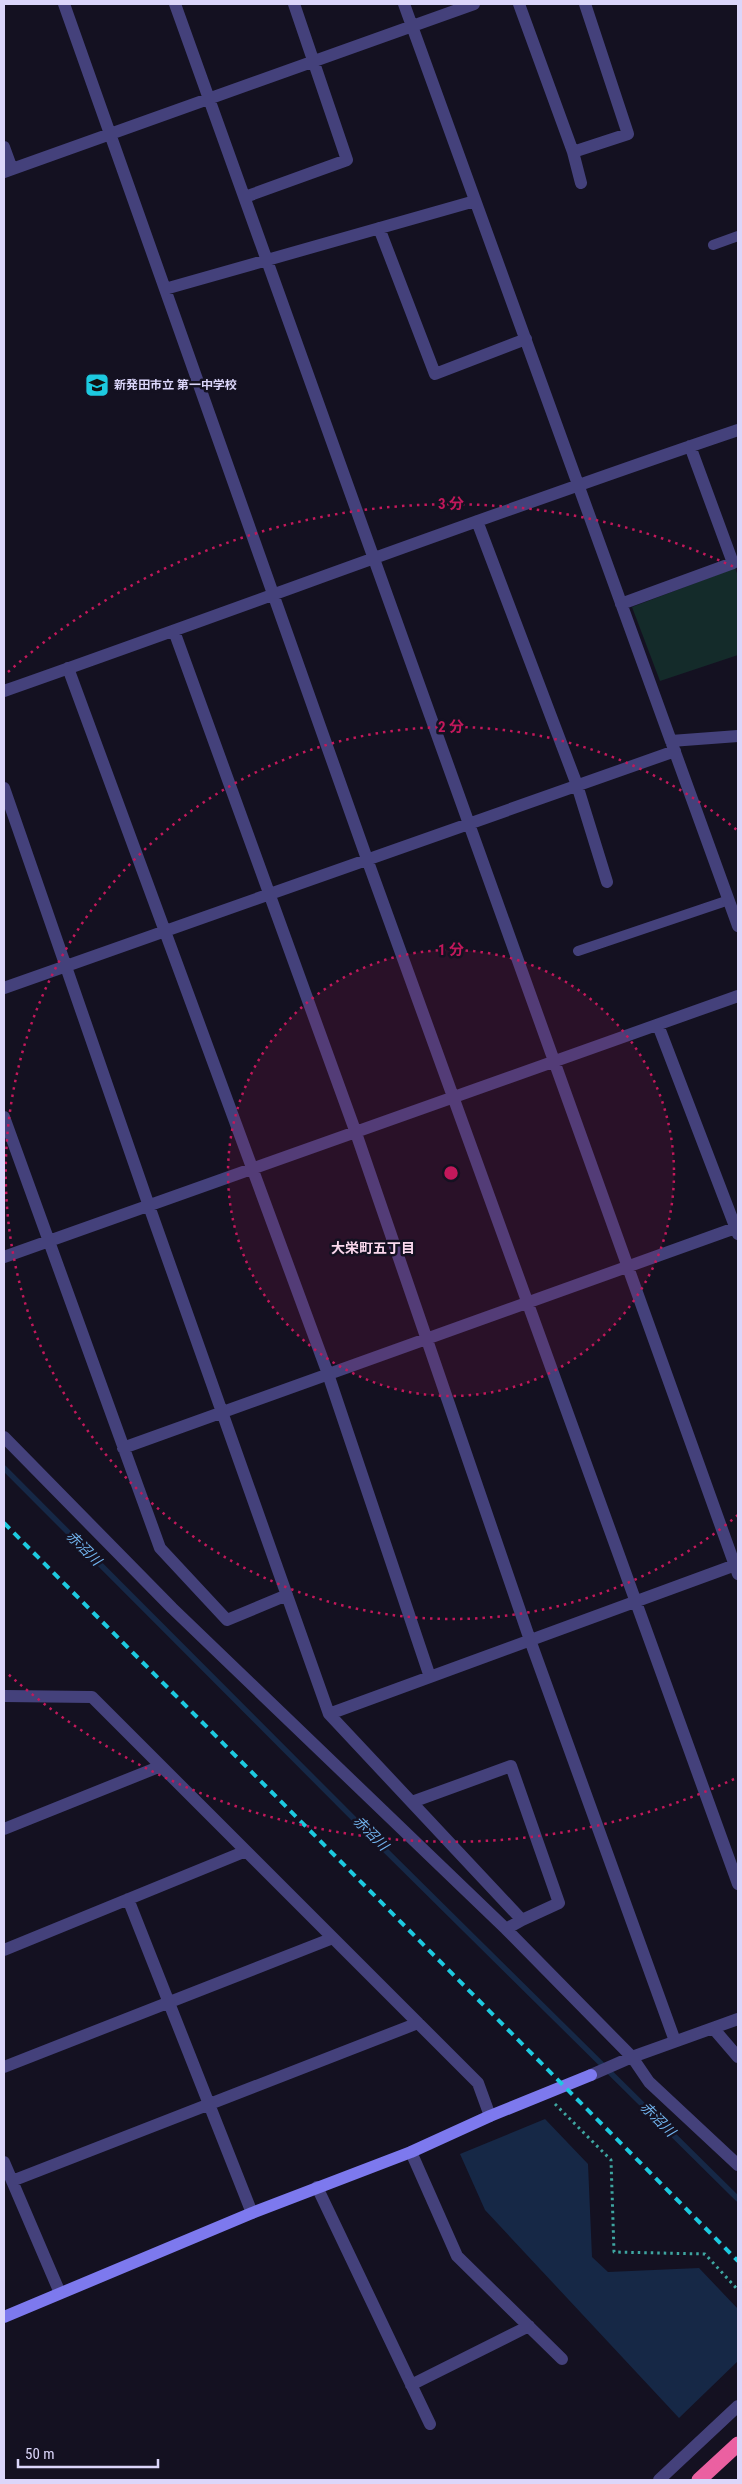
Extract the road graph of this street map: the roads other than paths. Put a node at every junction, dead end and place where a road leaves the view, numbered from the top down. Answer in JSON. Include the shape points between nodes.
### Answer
{"nodes":[{"id":1,"x":64,"y":4,"type":"edge"},
{"id":2,"x":175,"y":4,"type":"edge"},
{"id":3,"x":294,"y":4,"type":"edge"},
{"id":4,"x":404,"y":4,"type":"edge"},
{"id":5,"x":474,"y":4,"type":"edge"},
{"id":6,"x":518,"y":4,"type":"edge"},
{"id":7,"x":585,"y":4,"type":"edge"},
{"id":8,"x":412,"y":27,"type":"junction"},
{"id":9,"x":314,"y":62,"type":"junction"},
{"id":10,"x":210,"y":99,"type":"junction"},
{"id":11,"x":111,"y":134,"type":"junction"},
{"id":12,"x":4,"y":147,"type":"edge"},
{"id":13,"x":573,"y":152,"type":"junction"},
{"id":14,"x":8,"y":171,"type":"edge"},
{"id":15,"x":580,"y":183,"type":"dead end"},
{"id":16,"x":245,"y":197,"type":"junction"},
{"id":17,"x":475,"y":201,"type":"junction"},
{"id":18,"x":379,"y":228,"type":"junction"},
{"id":19,"x":738,"y":236,"type":"edge"},
{"id":20,"x":713,"y":245,"type":"dead end"},
{"id":21,"x":268,"y":260,"type":"junction"},
{"id":22,"x":165,"y":290,"type":"junction"},
{"id":23,"x":526,"y":339,"type":"junction"},
{"id":24,"x":738,"y":430,"type":"edge"},
{"id":25,"x":690,"y":446,"type":"junction"},
{"id":26,"x":578,"y":484,"type":"junction"},
{"id":27,"x":477,"y":521,"type":"junction"},
{"id":28,"x":375,"y":559,"type":"junction"},
{"id":29,"x":276,"y":595,"type":"junction"},
{"id":30,"x":621,"y":604,"type":"junction"},
{"id":31,"x":174,"y":631,"type":"junction"},
{"id":32,"x":68,"y":668,"type":"junction"},
{"id":33,"x":4,"y":691,"type":"edge"},
{"id":34,"x":738,"y":736,"type":"edge"},
{"id":35,"x":673,"y":746,"type":"junction"},
{"id":36,"x":577,"y":785,"type":"junction"},
{"id":37,"x":4,"y":788,"type":"edge"},
{"id":38,"x":469,"y":822,"type":"junction"},
{"id":39,"x":367,"y":858,"type":"junction"},
{"id":40,"x":607,"y":882,"type":"dead end"},
{"id":41,"x":268,"y":893,"type":"junction"},
{"id":42,"x":729,"y":900,"type":"junction"},
{"id":43,"x":738,"y":926,"type":"edge"},
{"id":44,"x":165,"y":929,"type":"junction"},
{"id":45,"x":578,"y":951,"type":"dead end"},
{"id":46,"x":65,"y":964,"type":"junction"},
{"id":47,"x":4,"y":988,"type":"edge"},
{"id":48,"x":738,"y":996,"type":"edge"},
{"id":49,"x":658,"y":1024,"type":"junction"},
{"id":50,"x":555,"y":1062,"type":"junction"},
{"id":51,"x":454,"y":1098,"type":"junction"},
{"id":52,"x":4,"y":1117,"type":"edge"},
{"id":53,"x":356,"y":1133,"type":"junction"},
{"id":54,"x":251,"y":1170,"type":"junction"},
{"id":55,"x":149,"y":1206,"type":"junction"},
{"id":56,"x":738,"y":1229,"type":"edge"},
{"id":57,"x":48,"y":1241,"type":"junction"},
{"id":58,"x":4,"y":1257,"type":"edge"},
{"id":59,"x":628,"y":1266,"type":"junction"},
{"id":60,"x":529,"y":1302,"type":"junction"},
{"id":61,"x":427,"y":1338,"type":"junction"},
{"id":62,"x":328,"y":1374,"type":"junction"},
{"id":63,"x":222,"y":1412,"type":"junction"},
{"id":64,"x":4,"y":1437,"type":"edge"},
{"id":65,"x":123,"y":1448,"type":"junction"},
{"id":66,"x":737,"y":1567,"type":"edge"},
{"id":67,"x":287,"y":1595,"type":"junction"},
{"id":68,"x":637,"y":1601,"type":"junction"},
{"id":69,"x":530,"y":1640,"type":"junction"},
{"id":70,"x":430,"y":1677,"type":"junction"},
{"id":71,"x":4,"y":1696,"type":"edge"},
{"id":72,"x":329,"y":1714,"type":"junction"},
{"id":73,"x":161,"y":1766,"type":"junction"},
{"id":74,"x":412,"y":1802,"type":"junction"},
{"id":75,"x":4,"y":1829,"type":"edge"},
{"id":76,"x":246,"y":1851,"type":"junction"},
{"id":77,"x":738,"y":1884,"type":"edge"},
{"id":78,"x":128,"y":1899,"type":"junction"},
{"id":79,"x":522,"y":1920,"type":"junction"},
{"id":80,"x":506,"y":1928,"type":"junction"},
{"id":81,"x":333,"y":1938,"type":"junction"},
{"id":82,"x":4,"y":1950,"type":"edge"},
{"id":83,"x":169,"y":2003,"type":"junction"},
{"id":84,"x":738,"y":2019,"type":"edge"},
{"id":85,"x":418,"y":2023,"type":"junction"},
{"id":86,"x":713,"y":2028,"type":"junction"},
{"id":87,"x":675,"y":2041,"type":"junction"},
{"id":88,"x":632,"y":2057,"type":"junction"},
{"id":89,"x":738,"y":2057,"type":"edge"},
{"id":90,"x":4,"y":2067,"type":"edge"},
{"id":91,"x":209,"y":2105,"type":"junction"},
{"id":92,"x":490,"y":2116,"type":"junction"},
{"id":93,"x":411,"y":2152,"type":"junction"},
{"id":94,"x":4,"y":2162,"type":"edge"},
{"id":95,"x":738,"y":2165,"type":"edge"},
{"id":96,"x":12,"y":2182,"type":"junction"},
{"id":97,"x":317,"y":2188,"type":"junction"},
{"id":98,"x":252,"y":2213,"type":"junction"},
{"id":99,"x":60,"y":2293,"type":"junction"},
{"id":100,"x":4,"y":2317,"type":"edge"},
{"id":101,"x":528,"y":2326,"type":"junction"},
{"id":102,"x":562,"y":2359,"type":"dead end"},
{"id":103,"x":411,"y":2385,"type":"junction"},
{"id":104,"x":738,"y":2406,"type":"edge"},
{"id":105,"x":430,"y":2424,"type":"dead end"},
{"id":106,"x":738,"y":2444,"type":"edge"},
{"id":107,"x":659,"y":2480,"type":"edge"},
{"id":108,"x":698,"y":2480,"type":"edge"}],
"edges":[{"from":1,"to":11,"type":"street"},
{"from":2,"to":10,"type":"street"},
{"from":3,"to":9,"type":"street"},
{"from":4,"to":8,"type":"street"},
{"from":5,"to":8,"type":"street"},
{"from":6,"to":13,"type":"street"},
{"from":7,"to":13,"type":"street","via":[[628,134]]},
{"from":8,"to":9,"type":"street"},
{"from":8,"to":17,"type":"street"},
{"from":9,"to":10,"type":"street"},
{"from":9,"to":16,"type":"street","via":[[347,160]]},
{"from":10,"to":11,"type":"street"},
{"from":10,"to":16,"type":"street"},
{"from":11,"to":14,"type":"street"},
{"from":11,"to":22,"type":"street"},
{"from":12,"to":14,"type":"street"},
{"from":13,"to":15,"type":"street"},
{"from":16,"to":21,"type":"street"},
{"from":17,"to":18,"type":"street"},
{"from":17,"to":23,"type":"street"},
{"from":18,"to":21,"type":"street"},
{"from":18,"to":23,"type":"street","via":[[435,374]]},
{"from":19,"to":20,"type":"lane"},
{"from":21,"to":22,"type":"street"},
{"from":21,"to":28,"type":"street"},
{"from":22,"to":29,"type":"street"},
{"from":23,"to":26,"type":"street"},
{"from":24,"to":25,"type":"street"},
{"from":25,"to":26,"type":"street"},
{"from":25,"to":30,"type":"street","via":[[733,563]]},
{"from":26,"to":27,"type":"street"},
{"from":26,"to":30,"type":"street"},
{"from":27,"to":28,"type":"street"},
{"from":27,"to":36,"type":"street"},
{"from":28,"to":29,"type":"street"},
{"from":28,"to":38,"type":"street"},
{"from":29,"to":31,"type":"street"},
{"from":29,"to":39,"type":"street"},
{"from":30,"to":35,"type":"street"},
{"from":31,"to":32,"type":"street"},
{"from":31,"to":41,"type":"street"},
{"from":32,"to":33,"type":"street"},
{"from":32,"to":44,"type":"street"},
{"from":34,"to":35,"type":"street"},
{"from":35,"to":36,"type":"street"},
{"from":35,"to":42,"type":"street"},
{"from":36,"to":38,"type":"street"},
{"from":36,"to":40,"type":"street"},
{"from":37,"to":46,"type":"street"},
{"from":38,"to":39,"type":"street"},
{"from":38,"to":50,"type":"street"},
{"from":39,"to":41,"type":"street"},
{"from":39,"to":51,"type":"street"},
{"from":41,"to":44,"type":"street"},
{"from":41,"to":53,"type":"street"},
{"from":42,"to":43,"type":"street"},
{"from":42,"to":45,"type":"lane"},
{"from":44,"to":46,"type":"street"},
{"from":44,"to":54,"type":"street"},
{"from":46,"to":47,"type":"street"},
{"from":46,"to":55,"type":"street"},
{"from":48,"to":49,"type":"street"},
{"from":49,"to":50,"type":"street"},
{"from":49,"to":56,"type":"street"},
{"from":50,"to":51,"type":"street"},
{"from":50,"to":59,"type":"street"},
{"from":51,"to":53,"type":"street"},
{"from":51,"to":60,"type":"street"},
{"from":52,"to":57,"type":"street"},
{"from":53,"to":54,"type":"street"},
{"from":53,"to":61,"type":"street"},
{"from":54,"to":55,"type":"street"},
{"from":54,"to":62,"type":"street"},
{"from":55,"to":57,"type":"street"},
{"from":55,"to":63,"type":"street"},
{"from":56,"to":59,"type":"street"},
{"from":57,"to":58,"type":"street"},
{"from":57,"to":65,"type":"street"},
{"from":59,"to":60,"type":"street"},
{"from":59,"to":66,"type":"street"},
{"from":60,"to":61,"type":"street"},
{"from":60,"to":68,"type":"street"},
{"from":61,"to":62,"type":"street"},
{"from":61,"to":69,"type":"street"},
{"from":62,"to":63,"type":"street"},
{"from":62,"to":70,"type":"street"},
{"from":63,"to":65,"type":"street"},
{"from":63,"to":67,"type":"street"},
{"from":64,"to":80,"type":"street","via":[[172,1608]]},
{"from":65,"to":67,"type":"street","via":[[160,1548],[227,1620]]},
{"from":66,"to":68,"type":"street"},
{"from":67,"to":72,"type":"street"},
{"from":68,"to":69,"type":"street"},
{"from":68,"to":77,"type":"street"},
{"from":69,"to":70,"type":"street"},
{"from":69,"to":87,"type":"street"},
{"from":70,"to":72,"type":"street"},
{"from":71,"to":73,"type":"street","via":[[92,1697]]},
{"from":72,"to":74,"type":"street"},
{"from":73,"to":75,"type":"street"},
{"from":73,"to":76,"type":"street"},
{"from":74,"to":79,"type":"street"},
{"from":74,"to":79,"type":"street","via":[[511,1766],[559,1903]]},
{"from":76,"to":78,"type":"street"},
{"from":76,"to":81,"type":"street"},
{"from":78,"to":82,"type":"street"},
{"from":78,"to":83,"type":"street"},
{"from":79,"to":80,"type":"street"},
{"from":80,"to":88,"type":"street"},
{"from":81,"to":83,"type":"street"},
{"from":81,"to":85,"type":"street"},
{"from":83,"to":90,"type":"street"},
{"from":83,"to":91,"type":"street"},
{"from":84,"to":86,"type":"street"},
{"from":85,"to":91,"type":"street"},
{"from":85,"to":92,"type":"street","via":[[478,2083]]},
{"from":86,"to":87,"type":"street"},
{"from":86,"to":89,"type":"street"},
{"from":87,"to":88,"type":"street"},
{"from":88,"to":92,"type":"street"},
{"from":88,"to":95,"type":"street","via":[[649,2082]]},
{"from":91,"to":96,"type":"street"},
{"from":91,"to":98,"type":"street"},
{"from":92,"to":93,"type":"street"},
{"from":93,"to":97,"type":"street"},
{"from":93,"to":101,"type":"street","via":[[457,2256]]},
{"from":94,"to":96,"type":"street"},
{"from":96,"to":99,"type":"street"},
{"from":97,"to":98,"type":"street"},
{"from":97,"to":103,"type":"street"},
{"from":98,"to":99,"type":"street"},
{"from":99,"to":100,"type":"street"},
{"from":101,"to":102,"type":"street"},
{"from":101,"to":103,"type":"street"},
{"from":103,"to":105,"type":"street"},
{"from":104,"to":107,"type":"street"},
{"from":106,"to":108,"type":"highway"}]}
